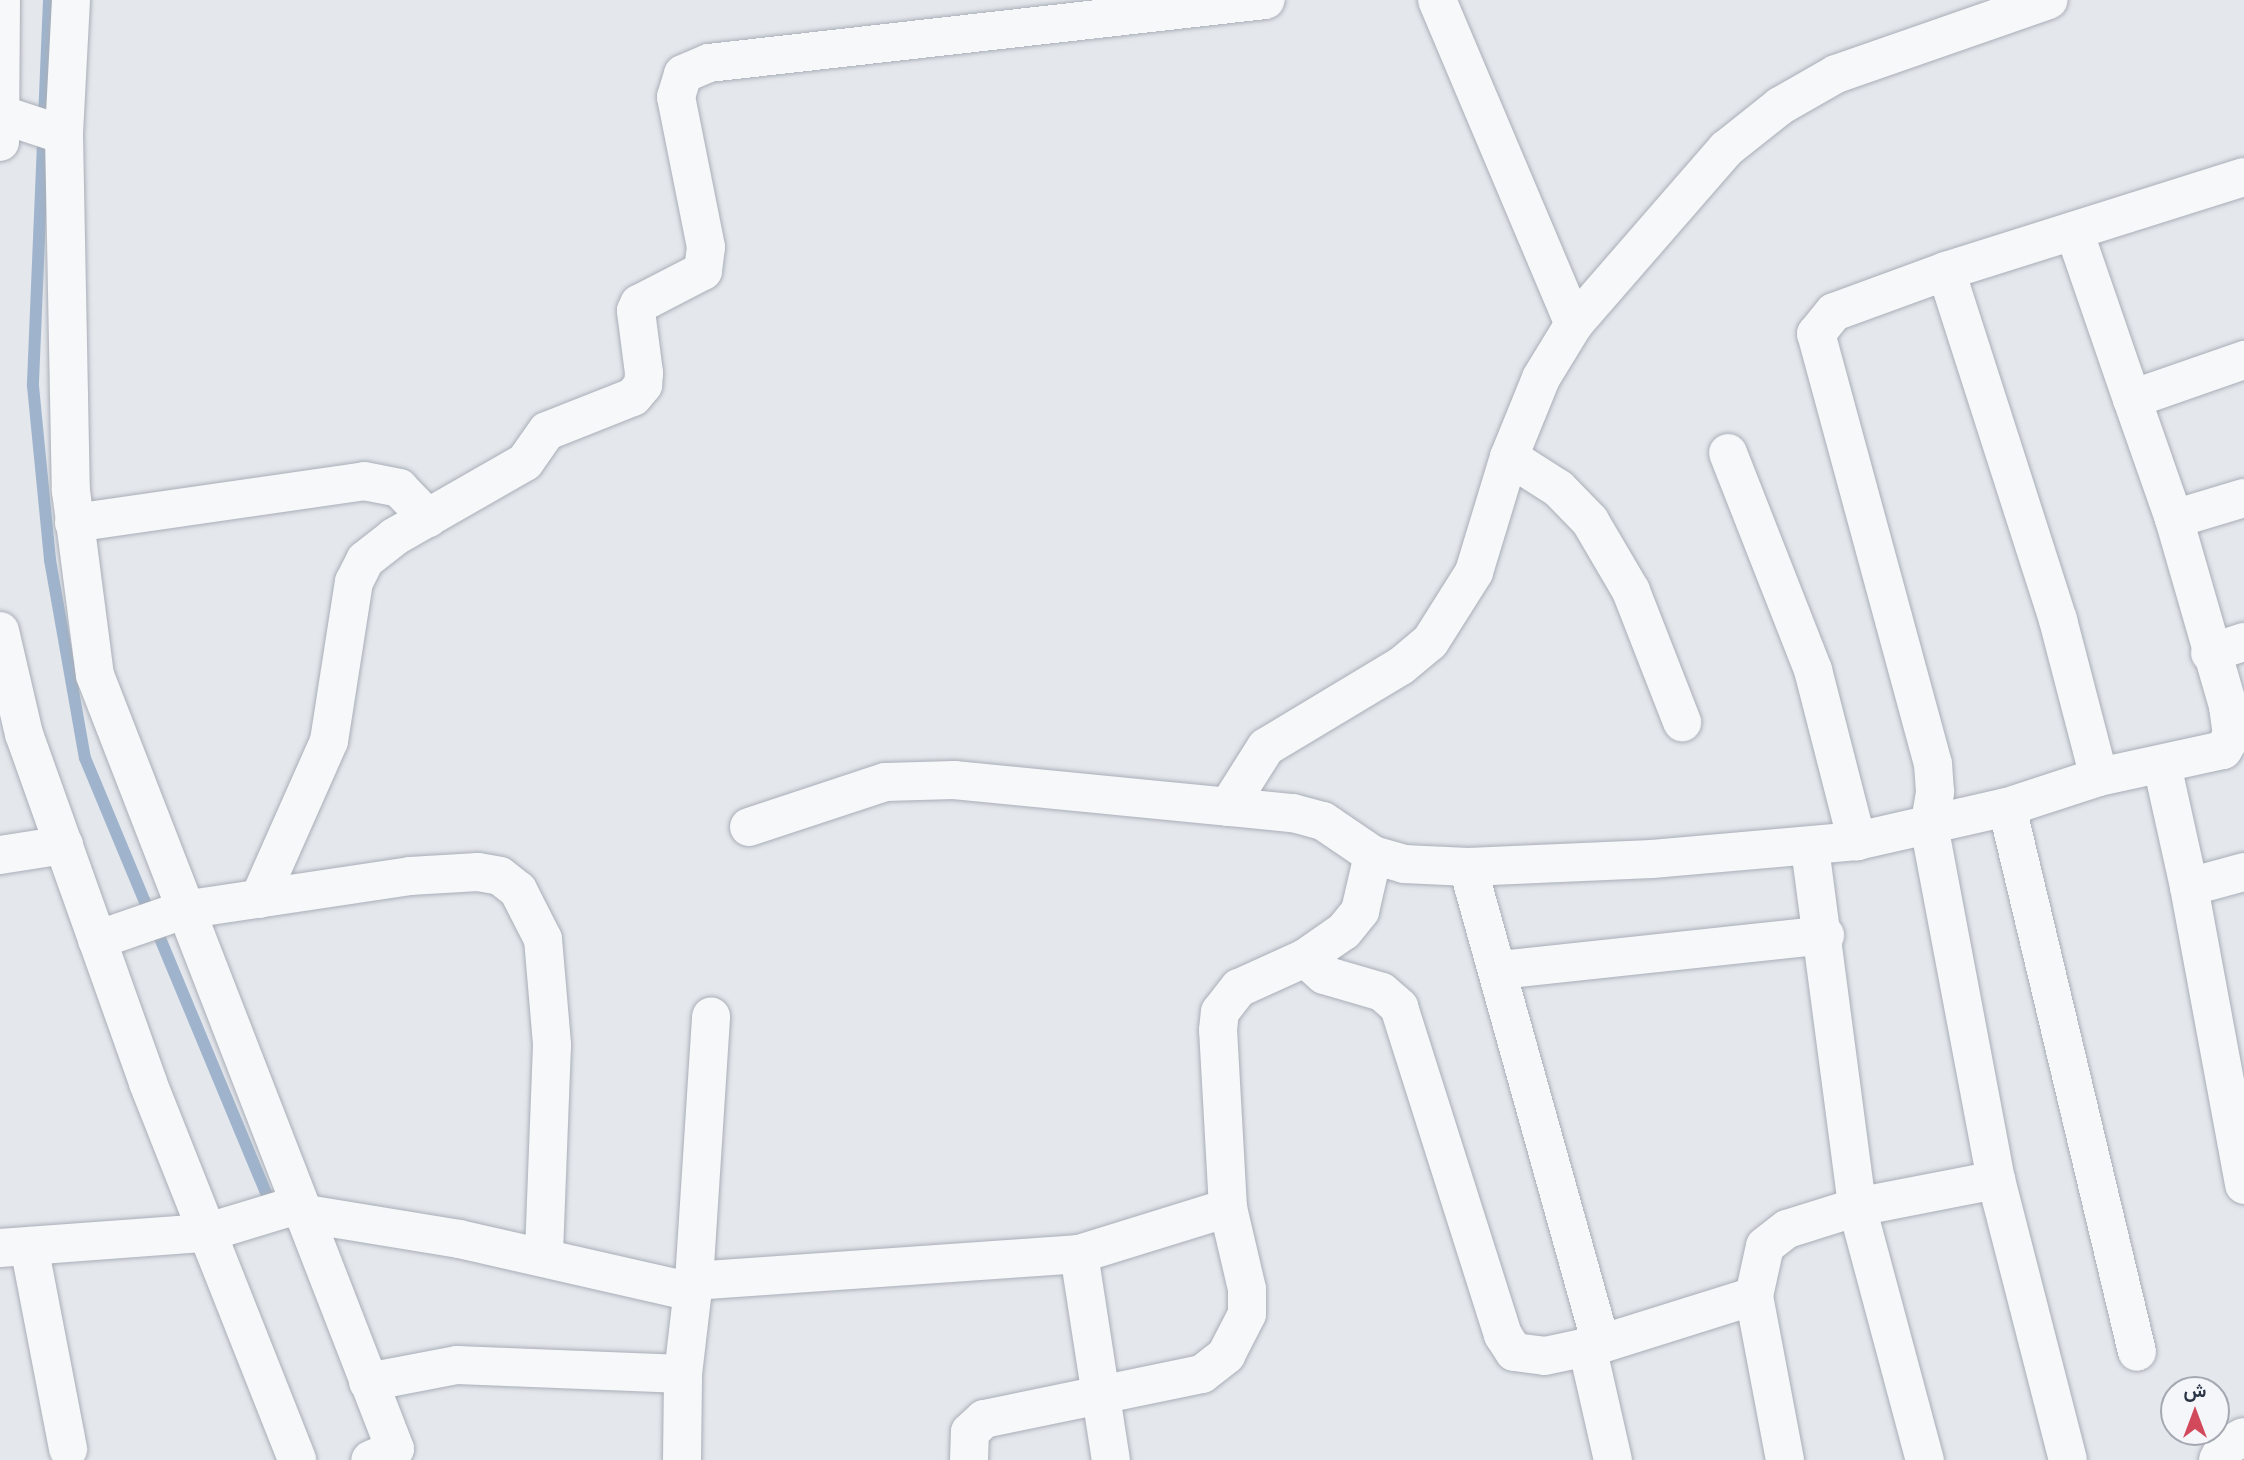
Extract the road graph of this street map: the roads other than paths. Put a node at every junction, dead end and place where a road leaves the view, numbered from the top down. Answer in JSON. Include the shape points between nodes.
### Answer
{"nodes":[{"id":1,"x":1,"y":0,"type":"edge"},
{"id":2,"x":71,"y":0,"type":"edge"},
{"id":3,"x":1265,"y":0,"type":"edge"},
{"id":4,"x":1437,"y":0,"type":"edge"},
{"id":5,"x":2049,"y":0,"type":"edge"},
{"id":6,"x":1,"y":129,"type":"edge"},
{"id":7,"x":64,"y":135,"type":"junction"},
{"id":8,"x":2244,"y":177,"type":"edge"},
{"id":9,"x":2074,"y":231,"type":"junction"},
{"id":10,"x":1946,"y":271,"type":"junction"},
{"id":11,"x":1574,"y":324,"type":"junction"},
{"id":12,"x":2244,"y":360,"type":"edge"},
{"id":13,"x":2132,"y":399,"type":"junction"},
{"id":14,"x":1728,"y":453,"type":"dead end"},
{"id":15,"x":1509,"y":457,"type":"junction"},
{"id":16,"x":2244,"y":498,"type":"edge"},
{"id":17,"x":428,"y":518,"type":"junction"},
{"id":18,"x":2174,"y":519,"type":"junction"},
{"id":19,"x":74,"y":523,"type":"junction"},
{"id":20,"x":0,"y":631,"type":"edge"},
{"id":21,"x":2227,"y":648,"type":"edge"},
{"id":22,"x":1682,"y":722,"type":"dead end"},
{"id":23,"x":2238,"y":725,"type":"edge"},
{"id":24,"x":12,"y":737,"type":"edge"},
{"id":25,"x":2162,"y":765,"type":"junction"},
{"id":26,"x":2099,"y":776,"type":"junction"},
{"id":27,"x":1228,"y":807,"type":"junction"},
{"id":28,"x":2007,"y":807,"type":"junction"},
{"id":29,"x":749,"y":827,"type":"dead end"},
{"id":30,"x":1929,"y":827,"type":"junction"},
{"id":31,"x":1857,"y":841,"type":"junction"},
{"id":32,"x":64,"y":845,"type":"junction"},
{"id":33,"x":1810,"y":848,"type":"junction"},
{"id":34,"x":0,"y":855,"type":"edge"},
{"id":35,"x":1373,"y":855,"type":"junction"},
{"id":36,"x":1468,"y":867,"type":"junction"},
{"id":37,"x":2244,"y":872,"type":"edge"},
{"id":38,"x":2189,"y":887,"type":"junction"},
{"id":39,"x":259,"y":899,"type":"junction"},
{"id":40,"x":183,"y":910,"type":"junction"},
{"id":41,"x":1825,"y":935,"type":"junction"},
{"id":42,"x":97,"y":940,"type":"junction"},
{"id":43,"x":1305,"y":958,"type":"junction"},
{"id":44,"x":1499,"y":970,"type":"junction"},
{"id":45,"x":2228,"y":1008,"type":"edge"},
{"id":46,"x":711,"y":1017,"type":"dead end"},
{"id":47,"x":1996,"y":1180,"type":"junction"},
{"id":48,"x":2244,"y":1185,"type":"edge"},
{"id":49,"x":1857,"y":1207,"type":"junction"},
{"id":50,"x":1228,"y":1208,"type":"junction"},
{"id":51,"x":299,"y":1209,"type":"junction"},
{"id":52,"x":205,"y":1233,"type":"junction"},
{"id":53,"x":15,"y":1247,"type":"edge"},
{"id":54,"x":1079,"y":1254,"type":"junction"},
{"id":55,"x":544,"y":1258,"type":"junction"},
{"id":56,"x":693,"y":1287,"type":"junction"},
{"id":57,"x":1754,"y":1296,"type":"junction"},
{"id":58,"x":1594,"y":1345,"type":"junction"},
{"id":59,"x":2137,"y":1352,"type":"dead end"},
{"id":60,"x":683,"y":1374,"type":"junction"},
{"id":61,"x":368,"y":1382,"type":"junction"},
{"id":62,"x":1102,"y":1396,"type":"junction"},
{"id":63,"x":2244,"y":1437,"type":"edge"},
{"id":64,"x":68,"y":1449,"type":"dead end"},
{"id":65,"x":388,"y":1456,"type":"edge"},
{"id":66,"x":297,"y":1460,"type":"edge"},
{"id":67,"x":682,"y":1460,"type":"edge"},
{"id":68,"x":969,"y":1460,"type":"edge"},
{"id":69,"x":1111,"y":1460,"type":"edge"},
{"id":70,"x":1613,"y":1460,"type":"edge"},
{"id":71,"x":1785,"y":1460,"type":"edge"},
{"id":72,"x":1925,"y":1460,"type":"edge"},
{"id":73,"x":2068,"y":1460,"type":"edge"},
{"id":74,"x":2218,"y":1460,"type":"edge"}],
"edges":[{"from":1,"to":6,"type":"street"},
{"from":2,"to":7,"type":"street"},
{"from":3,"to":17,"type":"street","via":[[690,68],[677,83],[676,97],[706,258],[703,271],[694,278],[639,304],[643,385],[634,397],[547,431],[525,462]]},
{"from":4,"to":11,"type":"street"},
{"from":5,"to":11,"type":"street","via":[[1836,74],[1780,106],[1726,149],[1677,200]]},
{"from":6,"to":7,"type":"street"},
{"from":7,"to":19,"type":"street"},
{"from":8,"to":9,"type":"street"},
{"from":9,"to":10,"type":"street"},
{"from":9,"to":13,"type":"street"},
{"from":10,"to":26,"type":"street","via":[[2058,620]]},
{"from":10,"to":30,"type":"street","via":[[1834,312],[1816,334],[1930,752],[1935,792]]},
{"from":11,"to":15,"type":"street","via":[[1541,378]]},
{"from":12,"to":13,"type":"street"},
{"from":13,"to":18,"type":"street"},
{"from":14,"to":31,"type":"street","via":[[1813,670]]},
{"from":15,"to":22,"type":"street","via":[[1559,489],[1590,522],[1631,591]]},
{"from":15,"to":27,"type":"street","via":[[1474,572],[1430,642],[1401,666],[1266,747]]},
{"from":16,"to":18,"type":"street"},
{"from":17,"to":19,"type":"street","via":[[399,488],[364,481]]},
{"from":17,"to":39,"type":"street","via":[[376,549],[359,570],[329,741]]},
{"from":18,"to":21,"type":"street"},
{"from":19,"to":40,"type":"street","via":[[95,675]]},
{"from":20,"to":24,"type":"street"},
{"from":21,"to":23,"type":"street"},
{"from":23,"to":25,"type":"street","via":[[2223,750]]},
{"from":24,"to":32,"type":"street"},
{"from":25,"to":26,"type":"street"},
{"from":25,"to":38,"type":"street"},
{"from":26,"to":28,"type":"street"},
{"from":27,"to":29,"type":"street","via":[[916,779],[853,791]]},
{"from":27,"to":35,"type":"street","via":[[1313,818]]},
{"from":28,"to":30,"type":"street"},
{"from":28,"to":59,"type":"street"},
{"from":30,"to":31,"type":"street"},
{"from":30,"to":47,"type":"street"},
{"from":31,"to":33,"type":"street"},
{"from":32,"to":34,"type":"street"},
{"from":32,"to":42,"type":"street"},
{"from":33,"to":36,"type":"street"},
{"from":33,"to":41,"type":"street"},
{"from":35,"to":36,"type":"street","via":[[1404,864]]},
{"from":35,"to":43,"type":"street","via":[[1369,885],[1355,920]]},
{"from":36,"to":44,"type":"street"},
{"from":37,"to":38,"type":"street"},
{"from":38,"to":45,"type":"street"},
{"from":39,"to":40,"type":"street"},
{"from":39,"to":55,"type":"street","via":[[410,876],[478,872],[500,876],[518,890],[543,939],[552,1045]]},
{"from":40,"to":42,"type":"street"},
{"from":40,"to":51,"type":"street"},
{"from":41,"to":44,"type":"street"},
{"from":41,"to":49,"type":"street"},
{"from":42,"to":52,"type":"street"},
{"from":43,"to":50,"type":"street","via":[[1239,988],[1220,1013]]},
{"from":43,"to":58,"type":"street","via":[[1324,975],[1382,992],[1399,1007],[1507,1343],[1514,1352],[1530,1356]]},
{"from":44,"to":58,"type":"street"},
{"from":45,"to":48,"type":"street"},
{"from":46,"to":56,"type":"street"},
{"from":47,"to":49,"type":"street"},
{"from":47,"to":73,"type":"street"},
{"from":49,"to":57,"type":"street","via":[[1774,1237],[1760,1256]]},
{"from":49,"to":72,"type":"street"},
{"from":50,"to":54,"type":"street"},
{"from":50,"to":62,"type":"street","via":[[1247,1289],[1247,1314],[1226,1356],[1202,1374]]},
{"from":51,"to":52,"type":"street"},
{"from":51,"to":55,"type":"street"},
{"from":51,"to":61,"type":"street"},
{"from":52,"to":53,"type":"street"},
{"from":52,"to":66,"type":"street"},
{"from":53,"to":64,"type":"street"},
{"from":54,"to":56,"type":"street"},
{"from":54,"to":62,"type":"street"},
{"from":55,"to":56,"type":"street"},
{"from":56,"to":60,"type":"street"},
{"from":57,"to":58,"type":"street"},
{"from":57,"to":71,"type":"street"},
{"from":58,"to":70,"type":"street"},
{"from":60,"to":61,"type":"street","via":[[457,1365]]},
{"from":60,"to":67,"type":"street"},
{"from":61,"to":65,"type":"street"},
{"from":62,"to":68,"type":"street","via":[[984,1419],[970,1432]]},
{"from":62,"to":69,"type":"street"},
{"from":63,"to":74,"type":"street","via":[[2225,1447]]}]}
